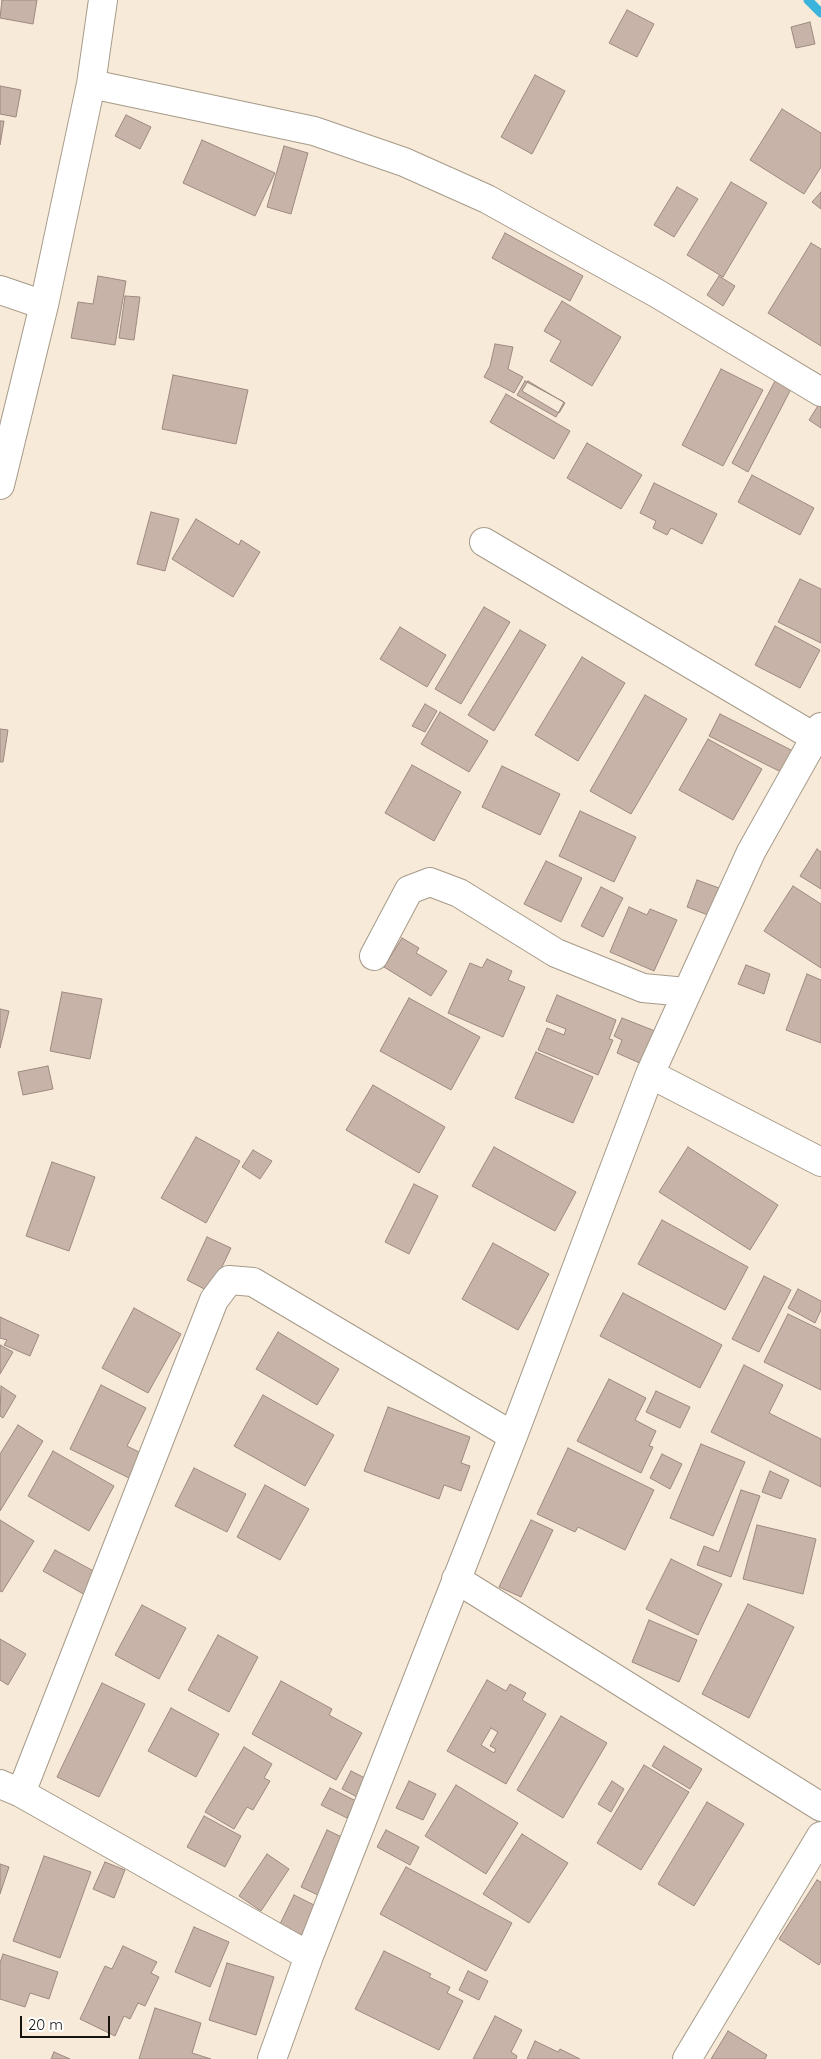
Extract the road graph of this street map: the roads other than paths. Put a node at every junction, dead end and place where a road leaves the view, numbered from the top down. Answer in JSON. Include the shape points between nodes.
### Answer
{"nodes":[{"id":1,"x":104,"y":0,"type":"edge"},
{"id":2,"x":90,"y":84,"type":"junction"},
{"id":3,"x":0,"y":290,"type":"edge"},
{"id":4,"x":44,"y":305,"type":"junction"},
{"id":5,"x":821,"y":392,"type":"edge"},
{"id":6,"x":0,"y":486,"type":"edge"},
{"id":7,"x":484,"y":542,"type":"dead end"},
{"id":8,"x":818,"y":732,"type":"edge"},
{"id":9,"x":374,"y":956,"type":"dead end"},
{"id":10,"x":686,"y":992,"type":"junction"},
{"id":11,"x":650,"y":1074,"type":"junction"},
{"id":12,"x":821,"y":1162,"type":"edge"},
{"id":13,"x":513,"y":1436,"type":"junction"},
{"id":14,"x":456,"y":1579,"type":"junction"},
{"id":15,"x":10,"y":1788,"type":"edge"},
{"id":16,"x":821,"y":1807,"type":"edge"},
{"id":17,"x":821,"y":1836,"type":"edge"},
{"id":18,"x":309,"y":1956,"type":"junction"},
{"id":19,"x":272,"y":2059,"type":"edge"},
{"id":20,"x":687,"y":2059,"type":"edge"}],
"edges":[{"from":1,"to":2,"type":"street"},
{"from":2,"to":4,"type":"street"},
{"from":2,"to":5,"type":"street","via":[[314,131],[404,162],[487,200],[658,294]]},
{"from":3,"to":4,"type":"street"},
{"from":4,"to":6,"type":"street"},
{"from":7,"to":8,"type":"street"},
{"from":8,"to":10,"type":"street","via":[[751,852]]},
{"from":9,"to":10,"type":"street","via":[[409,890],[430,882],[459,893],[556,953],[643,988]]},
{"from":10,"to":11,"type":"street"},
{"from":11,"to":12,"type":"street"},
{"from":11,"to":13,"type":"street"},
{"from":13,"to":14,"type":"street"},
{"from":13,"to":15,"type":"street","via":[[253,1282],[229,1280],[214,1300]]},
{"from":14,"to":16,"type":"street"},
{"from":14,"to":18,"type":"street"},
{"from":15,"to":18,"type":"street"},
{"from":17,"to":20,"type":"street"},
{"from":18,"to":19,"type":"street"}]}
